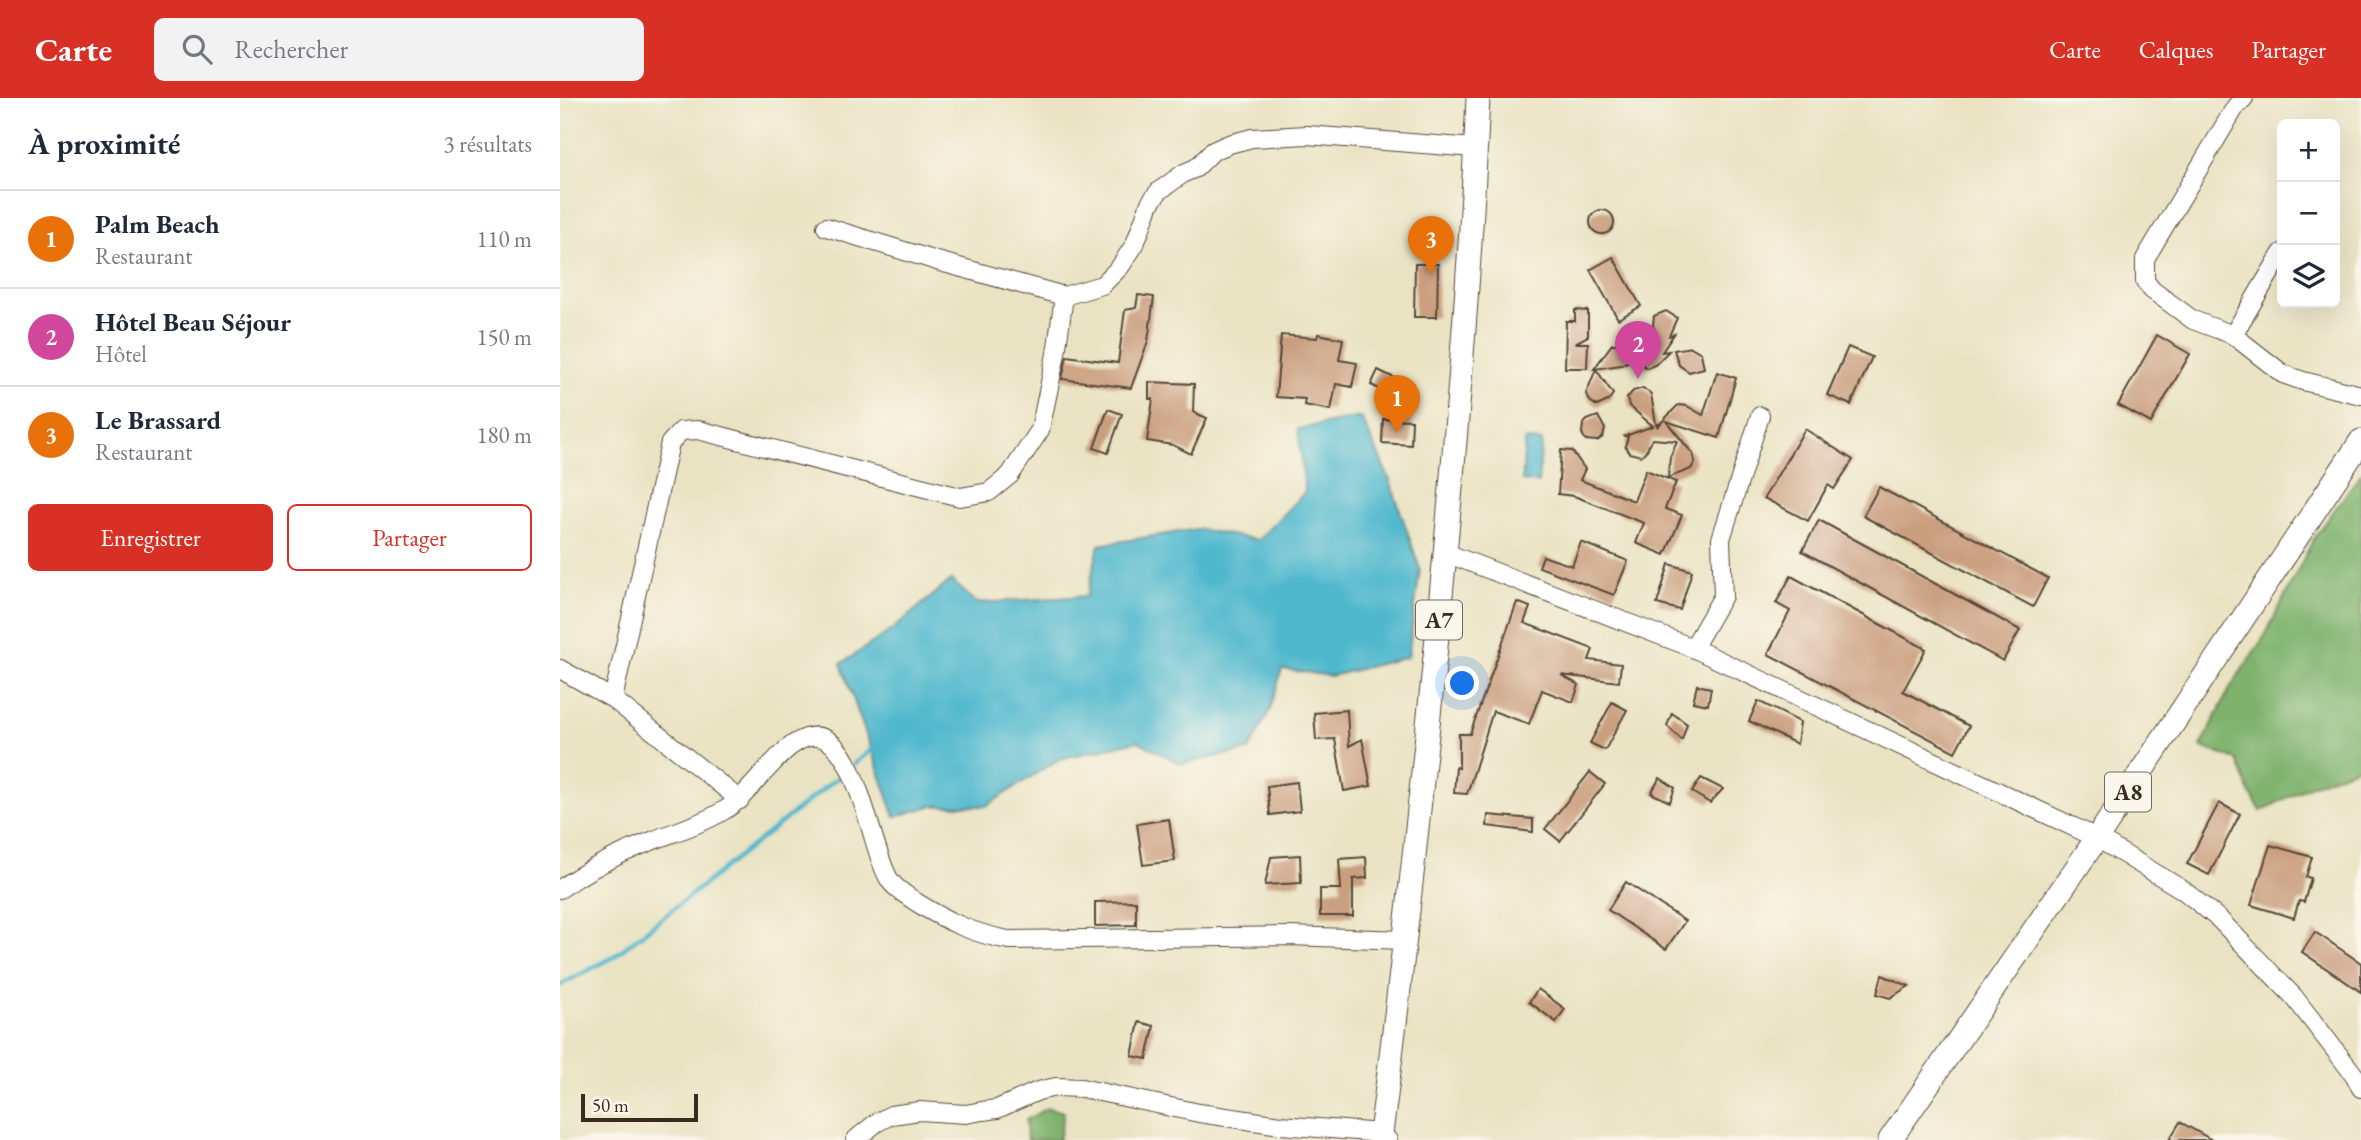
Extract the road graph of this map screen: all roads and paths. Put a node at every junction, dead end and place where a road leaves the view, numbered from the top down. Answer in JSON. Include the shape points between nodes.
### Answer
{"nodes":[{"id":1,"x":1478,"y":98,"type":"edge"},
{"id":2,"x":2244,"y":98,"type":"edge"},
{"id":3,"x":1475,"y":148,"type":"junction"},
{"id":4,"x":826,"y":227,"type":"dead end"},
{"id":5,"x":2277,"y":261,"type":"edge"},
{"id":6,"x":1064,"y":296,"type":"junction"},
{"id":7,"x":2233,"y":335,"type":"junction"},
{"id":8,"x":2361,"y":395,"type":"edge"},
{"id":9,"x":1760,"y":416,"type":"dead end"},
{"id":10,"x":2361,"y":441,"type":"edge"},
{"id":11,"x":1446,"y":553,"type":"junction"},
{"id":12,"x":1693,"y":648,"type":"junction"},
{"id":13,"x":560,"y":668,"type":"edge"},
{"id":14,"x":613,"y":699,"type":"junction"},
{"id":15,"x":740,"y":800,"type":"junction"},
{"id":16,"x":2097,"y":838,"type":"junction"},
{"id":17,"x":560,"y":889,"type":"edge"},
{"id":18,"x":1405,"y":940,"type":"junction"},
{"id":19,"x":2359,"y":1082,"type":"edge"},
{"id":20,"x":1383,"y":1138,"type":"edge"},
{"id":21,"x":855,"y":1140,"type":"edge"},
{"id":22,"x":1889,"y":1140,"type":"edge"}],
"edges":[{"from":1,"to":3,"type":"main road","number":"A7"},
{"from":2,"to":7,"type":"street","via":[[2145,259],[2144,268],[2145,281],[2152,290],[2193,320]]},
{"from":3,"to":6,"type":"street","via":[[1307,135],[1229,144],[1159,191],[1135,244],[1102,285]]},
{"from":3,"to":11,"type":"main road","number":"A7"},
{"from":4,"to":6,"type":"street"},
{"from":5,"to":7,"type":"street"},
{"from":6,"to":14,"type":"street","via":[[1040,430],[1010,475],[989,492],[960,497],[698,430],[681,431],[670,443]]},
{"from":7,"to":8,"type":"street","via":[[2283,374]]},
{"from":9,"to":12,"type":"street","via":[[1721,539],[1723,596]]},
{"from":10,"to":16,"type":"main road","number":"A8"},
{"from":11,"to":12,"type":"street"},
{"from":11,"to":18,"type":"main road","number":"A7"},
{"from":12,"to":16,"type":"street"},
{"from":13,"to":14,"type":"street"},
{"from":14,"to":15,"type":"street"},
{"from":15,"to":17,"type":"street","via":[[704,821],[588,869]]},
{"from":15,"to":18,"type":"street","via":[[803,738],[825,737],[837,747],[853,777],[891,882],[942,919],[992,937]]},
{"from":16,"to":19,"type":"street","via":[[2183,890],[2218,919],[2294,997]]},
{"from":16,"to":22,"type":"main road","number":"A8"},
{"from":18,"to":20,"type":"main road","number":"A7"},
{"from":20,"to":21,"type":"street","via":[[1199,1113],[1056,1087],[997,1109],[891,1115]]}]}
